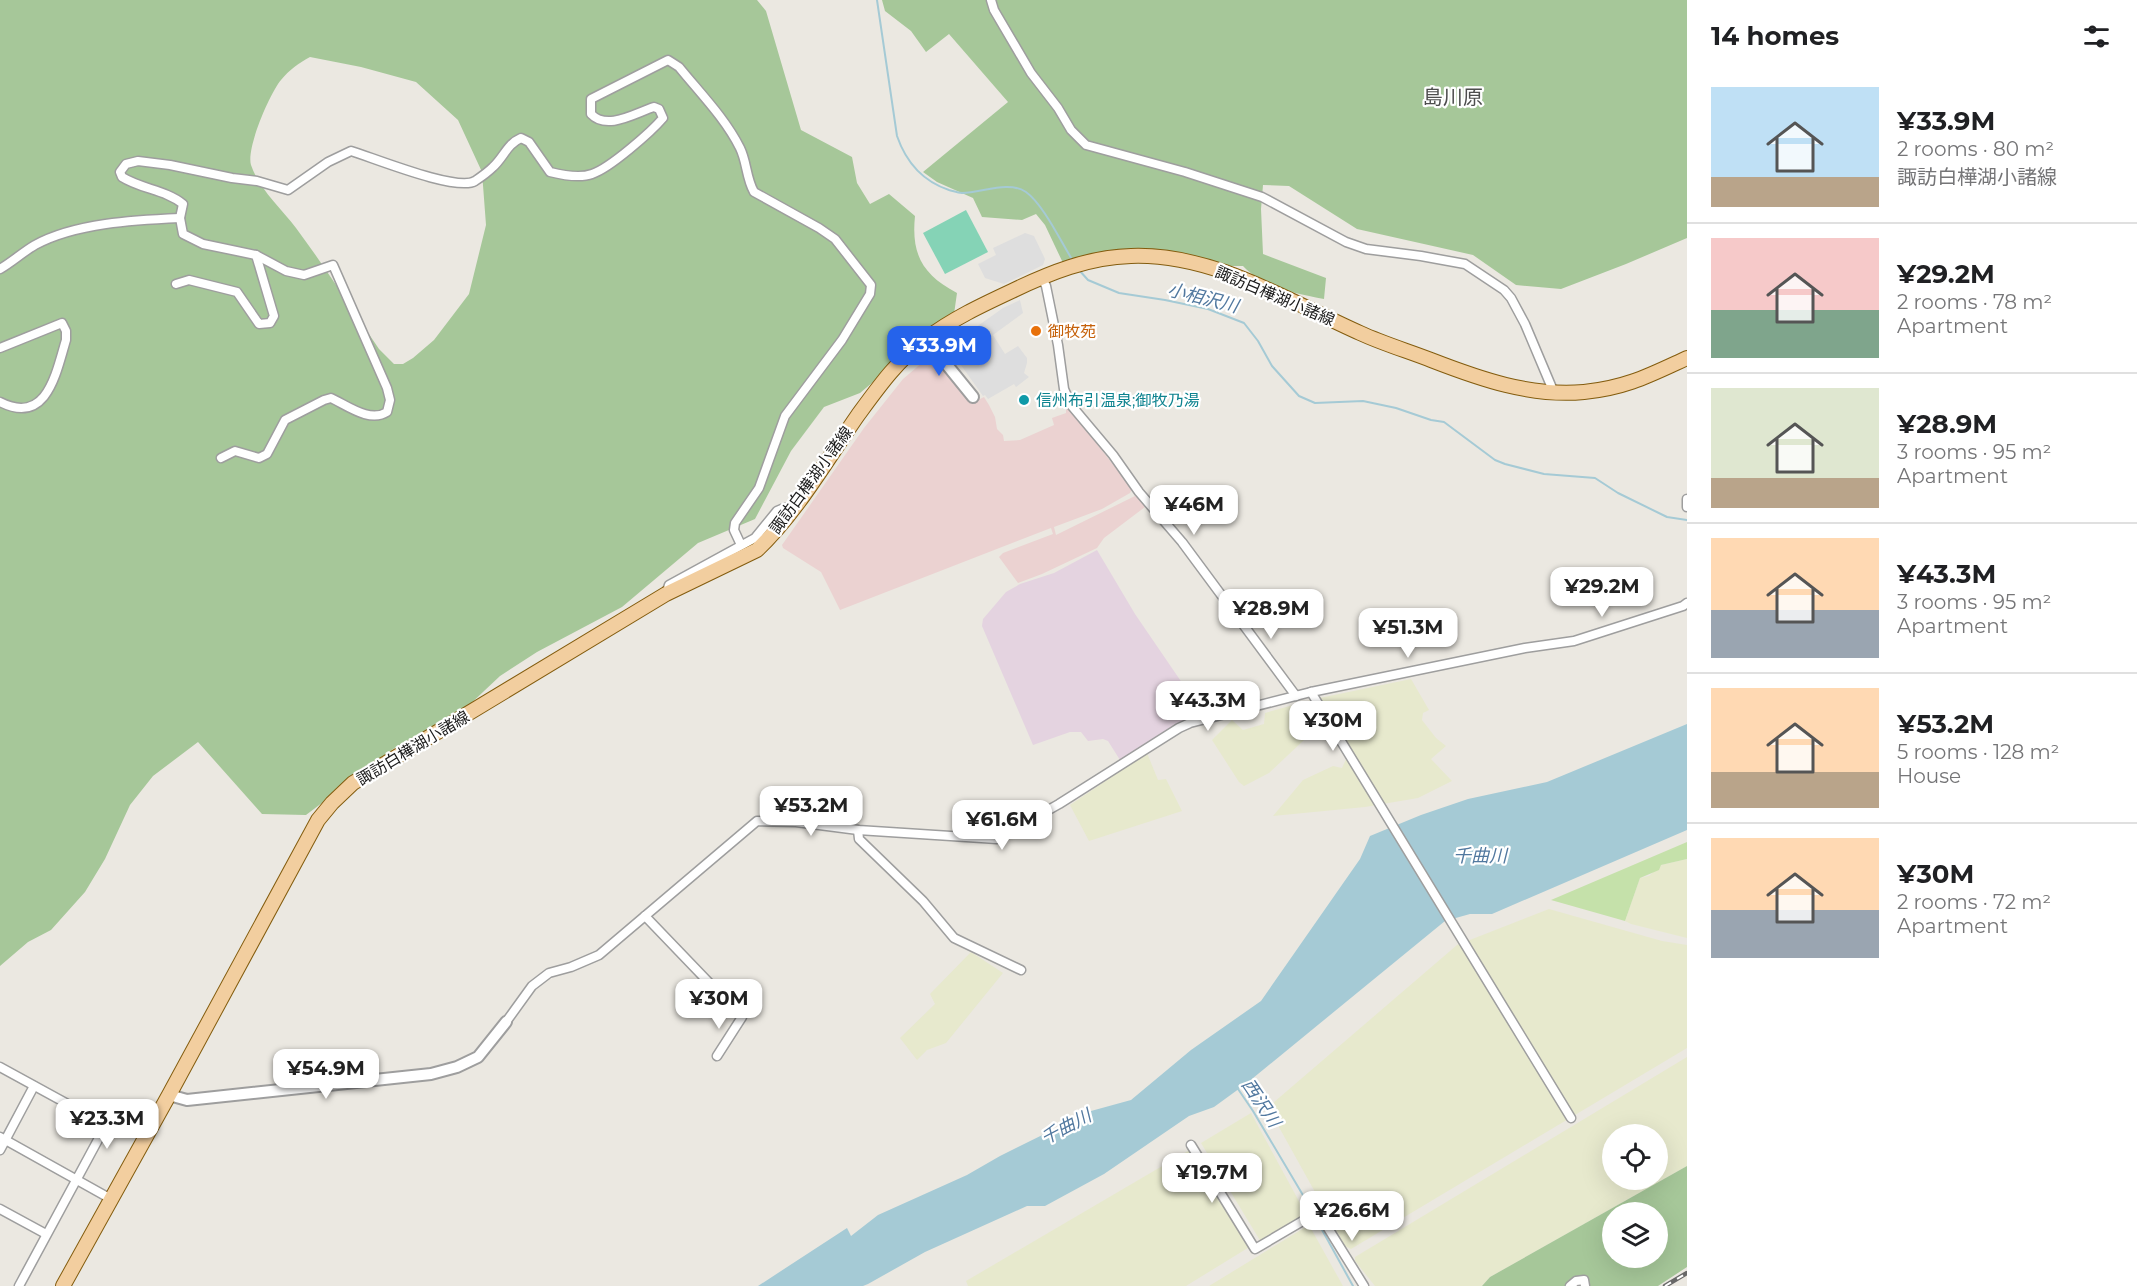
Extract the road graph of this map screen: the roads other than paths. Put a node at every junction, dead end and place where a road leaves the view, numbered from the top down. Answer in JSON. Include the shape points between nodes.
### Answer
{"nodes":[{"id":1,"x":991,"y":0,"type":"edge"},
{"id":2,"x":180,"y":218,"type":"junction"},
{"id":3,"x":256,"y":255,"type":"junction"},
{"id":4,"x":0,"y":269,"type":"edge"},
{"id":5,"x":1041,"y":276,"type":"junction"},
{"id":6,"x":176,"y":284,"type":"dead end"},
{"id":7,"x":926,"y":339,"type":"junction"},
{"id":8,"x":0,"y":348,"type":"edge"},
{"id":9,"x":1687,"y":358,"type":"edge"},
{"id":10,"x":1552,"y":392,"type":"junction"},
{"id":11,"x":973,"y":397,"type":"dead end"},
{"id":12,"x":0,"y":402,"type":"edge"},
{"id":13,"x":221,"y":458,"type":"dead end"},
{"id":14,"x":1687,"y":500,"type":"edge"},
{"id":15,"x":794,"y":507,"type":"junction"},
{"id":16,"x":1687,"y":507,"type":"edge"},
{"id":17,"x":741,"y":544,"type":"junction"},
{"id":18,"x":666,"y":594,"type":"junction"},
{"id":19,"x":1687,"y":603,"type":"edge"},
{"id":20,"x":1311,"y":692,"type":"junction"},
{"id":21,"x":1296,"y":696,"type":"junction"},
{"id":22,"x":858,"y":830,"type":"junction"},
{"id":23,"x":645,"y":916,"type":"junction"},
{"id":24,"x":1021,"y":970,"type":"dead end"},
{"id":25,"x":506,"y":1022,"type":"joint"},
{"id":26,"x":717,"y":1056,"type":"dead end"},
{"id":27,"x":0,"y":1067,"type":"edge"},
{"id":28,"x":34,"y":1086,"type":"junction"},
{"id":29,"x":169,"y":1095,"type":"junction"},
{"id":30,"x":1572,"y":1118,"type":"dead end"},
{"id":31,"x":3,"y":1138,"type":"edge"},
{"id":32,"x":1191,"y":1145,"type":"dead end"},
{"id":33,"x":0,"y":1150,"type":"edge"},
{"id":34,"x":76,"y":1180,"type":"junction"},
{"id":35,"x":111,"y":1199,"type":"junction"},
{"id":36,"x":0,"y":1209,"type":"edge"},
{"id":37,"x":46,"y":1234,"type":"junction"},
{"id":38,"x":19,"y":1286,"type":"edge"},
{"id":39,"x":63,"y":1286,"type":"edge"},
{"id":40,"x":1364,"y":1286,"type":"edge"},
{"id":41,"x":1570,"y":1286,"type":"edge"},
{"id":42,"x":1585,"y":1286,"type":"edge"}],
"edges":[{"from":1,"to":10,"type":"street","via":[[1031,73],[1086,145],[1262,197],[1366,249],[1465,264],[1511,298]]},
{"from":2,"to":3,"type":"street","via":[[183,234],[203,244]]},
{"from":2,"to":4,"type":"street","via":[[76,230],[36,245]]},
{"from":2,"to":17,"type":"street","via":[[183,204],[176,198],[122,177],[120,172],[126,164],[138,161],[170,165],[288,190],[351,151],[459,184],[472,182],[494,167],[512,142],[521,138],[530,142],[550,172],[594,173],[663,118],[654,107],[607,123],[591,114],[591,99],[658,64],[673,62],[731,132],[742,152],[754,192],[835,239],[871,285],[870,294],[842,340],[785,416],[759,489],[735,523],[734,531]]},
{"from":3,"to":6,"type":"street","via":[[274,316],[270,322],[259,324],[237,291],[189,280]]},
{"from":3,"to":13,"type":"street","via":[[286,271],[304,275],[333,264],[390,400],[387,412],[380,417],[331,398],[324,399],[285,420],[267,454],[259,458],[235,451]]},
{"from":5,"to":7,"type":"main road","name":"諏訪白樺湖小諸線","via":[[958,318]]},
{"from":5,"to":10,"type":"main road","name":"諏訪白樺湖小諸線","via":[[1129,256],[1193,263],[1226,272],[1371,338],[1465,374]]},
{"from":5,"to":21,"type":"street","via":[[1064,389],[1071,405],[1182,542]]},
{"from":7,"to":11,"type":"street"},
{"from":7,"to":15,"type":"main road","name":"諏訪白樺湖小諸線","via":[[887,374]]},
{"from":8,"to":12,"type":"street","via":[[62,323],[66,331],[63,351],[46,396],[36,404],[22,407]]},
{"from":9,"to":10,"type":"main road","name":"諏訪白樺湖小諸線","via":[[1627,384],[1584,392]]},
{"from":14,"to":16,"type":"street"},
{"from":15,"to":17,"type":"street","via":[[777,511],[755,538]]},
{"from":15,"to":18,"type":"main road","name":"諏訪白樺湖小諸線","via":[[757,550]]},
{"from":17,"to":18,"type":"street","via":[[669,585]]},
{"from":18,"to":29,"type":"main road","name":"諏訪白樺湖小諸線","via":[[353,783],[332,803],[318,820]]},
{"from":19,"to":20,"type":"street","via":[[1574,641]]},
{"from":20,"to":21,"type":"street"},
{"from":20,"to":30,"type":"street"},
{"from":21,"to":22,"type":"street","via":[[1179,728],[997,839]]},
{"from":22,"to":23,"type":"street","via":[[757,821]]},
{"from":22,"to":24,"type":"street","via":[[859,839],[923,901],[954,938]]},
{"from":23,"to":25,"type":"street","via":[[599,955],[549,974],[532,986]]},
{"from":23,"to":26,"type":"street","via":[[742,1017]]},
{"from":25,"to":29,"type":"street","via":[[478,1057],[431,1074],[186,1100]]},
{"from":27,"to":28,"type":"street"},
{"from":28,"to":31,"type":"street"},
{"from":28,"to":34,"type":"street","via":[[106,1125]]},
{"from":29,"to":35,"type":"main road","name":"諏訪白樺湖小諸線"},
{"from":31,"to":33,"type":"street"},
{"from":31,"to":34,"type":"street"},
{"from":32,"to":40,"type":"street","via":[[1255,1249],[1318,1212]]},
{"from":34,"to":35,"type":"street"},
{"from":34,"to":37,"type":"street"},
{"from":35,"to":39,"type":"main road","name":"諏訪白樺湖小諸線"},
{"from":36,"to":37,"type":"street"},
{"from":37,"to":38,"type":"street"},
{"from":41,"to":42,"type":"street","via":[[1584,1280]]}]}
